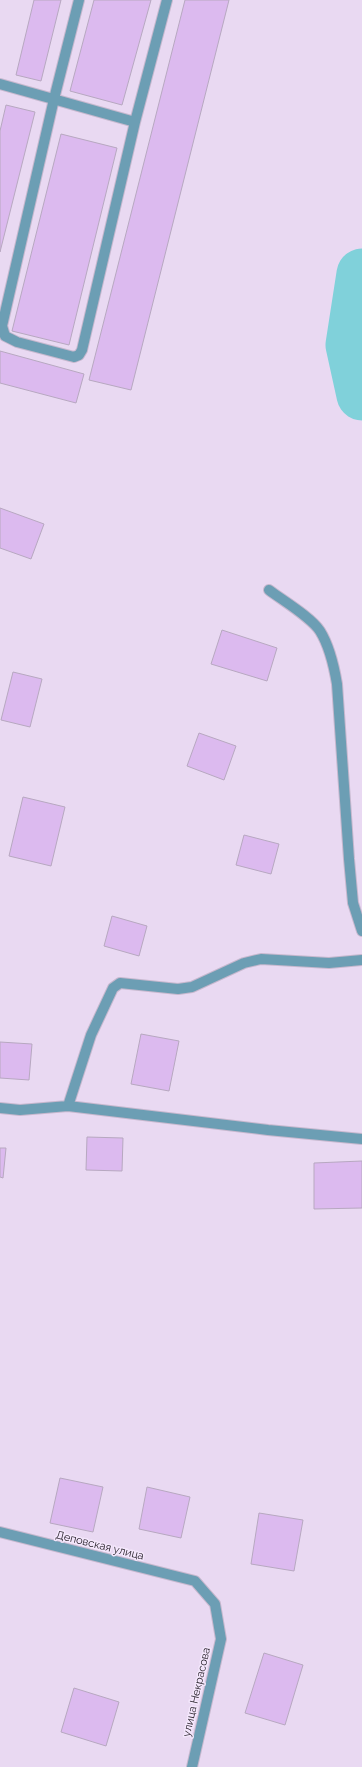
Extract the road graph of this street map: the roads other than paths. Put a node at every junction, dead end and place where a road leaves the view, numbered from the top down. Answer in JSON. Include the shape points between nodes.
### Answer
{"nodes":[{"id":1,"x":79,"y":0,"type":"edge"},
{"id":2,"x":167,"y":0,"type":"edge"},
{"id":3,"x":0,"y":84,"type":"edge"},
{"id":4,"x":54,"y":99,"type":"junction"},
{"id":5,"x":135,"y":122,"type":"junction"},
{"id":6,"x":268,"y":590,"type":"dead end"},
{"id":7,"x":362,"y":931,"type":"edge"},
{"id":8,"x":362,"y":960,"type":"edge"},
{"id":9,"x":68,"y":1106,"type":"junction"},
{"id":10,"x":0,"y":1108,"type":"edge"},
{"id":11,"x":362,"y":1139,"type":"edge"},
{"id":12,"x":0,"y":1532,"type":"edge"},
{"id":13,"x":195,"y":1581,"type":"joint"},
{"id":14,"x":192,"y":1767,"type":"edge"}],
"edges":[{"from":1,"to":4,"type":"street"},
{"from":2,"to":5,"type":"street"},
{"from":3,"to":4,"type":"street"},
{"from":4,"to":5,"type":"street"},
{"from":4,"to":5,"type":"street","via":[[2,326],[5,336],[17,342],[74,357],[82,350]]},
{"from":6,"to":7,"type":"street","via":[[320,631],[332,659],[337,684],[353,903]]},
{"from":8,"to":9,"type":"street","via":[[329,963],[261,959],[244,963],[192,987],[178,989],[120,983],[113,988],[91,1035]]},
{"from":9,"to":10,"type":"street","via":[[20,1110]]},
{"from":9,"to":11,"type":"street"},
{"from":12,"to":13,"type":"street","name":"Деповская улица"},
{"from":13,"to":14,"type":"street","name":"улица Некрасова","via":[[215,1604],[220,1640]]}]}
